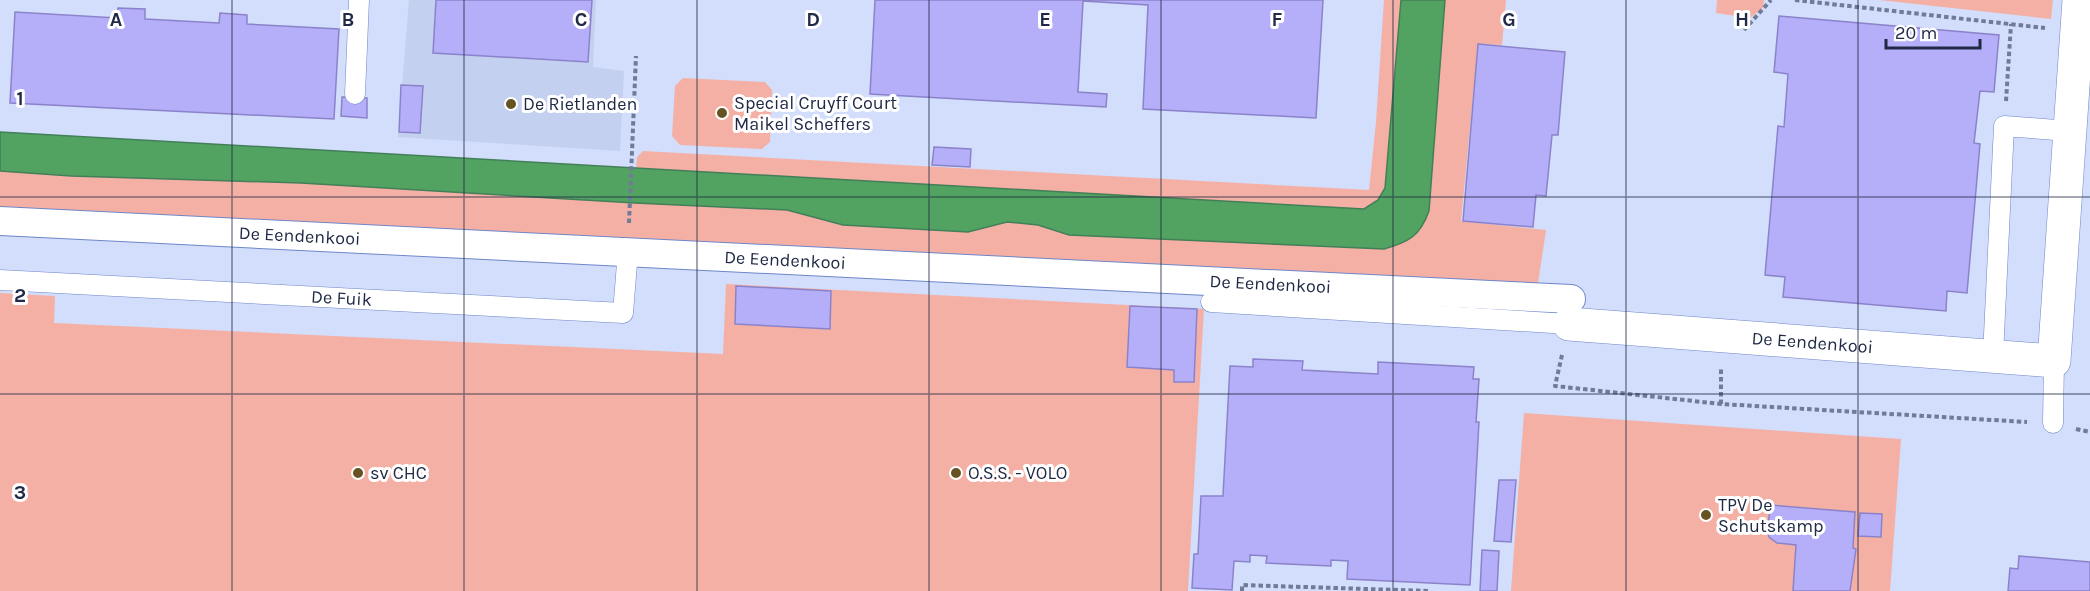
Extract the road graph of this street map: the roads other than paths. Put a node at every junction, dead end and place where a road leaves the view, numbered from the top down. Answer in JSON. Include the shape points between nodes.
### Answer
{"nodes":[{"id":1,"x":359,"y":0,"type":"edge"},
{"id":2,"x":2082,"y":21,"type":"edge"},
{"id":3,"x":355,"y":94,"type":"dead end"},
{"id":4,"x":2069,"y":131,"type":"junction"},
{"id":5,"x":0,"y":221,"type":"edge"},
{"id":6,"x":628,"y":251,"type":"junction"},
{"id":7,"x":0,"y":280,"type":"edge"},
{"id":8,"x":1211,"y":302,"type":"dead end"},
{"id":9,"x":1570,"y":312,"type":"junction"},
{"id":10,"x":1993,"y":357,"type":"junction"},
{"id":11,"x":2054,"y":361,"type":"junction"},
{"id":12,"x":2054,"y":423,"type":"road end"}],
"edges":[{"from":1,"to":3,"type":"lane"},
{"from":2,"to":4,"type":"street"},
{"from":4,"to":10,"type":"lane","via":[[2004,126]]},
{"from":4,"to":11,"type":"street"},
{"from":5,"to":6,"type":"street","name":"De Eendenkooi"},
{"from":6,"to":7,"type":"lane","name":"De Fuik","via":[[623,312]]},
{"from":6,"to":9,"type":"street","name":"De Eendenkooi"},
{"from":8,"to":9,"type":"lane","name":"De Eendenkooi"},
{"from":9,"to":10,"type":"street","name":"De Eendenkooi"},
{"from":10,"to":11,"type":"street","name":"De Eendenkooi"},
{"from":11,"to":12,"type":"lane"}]}
